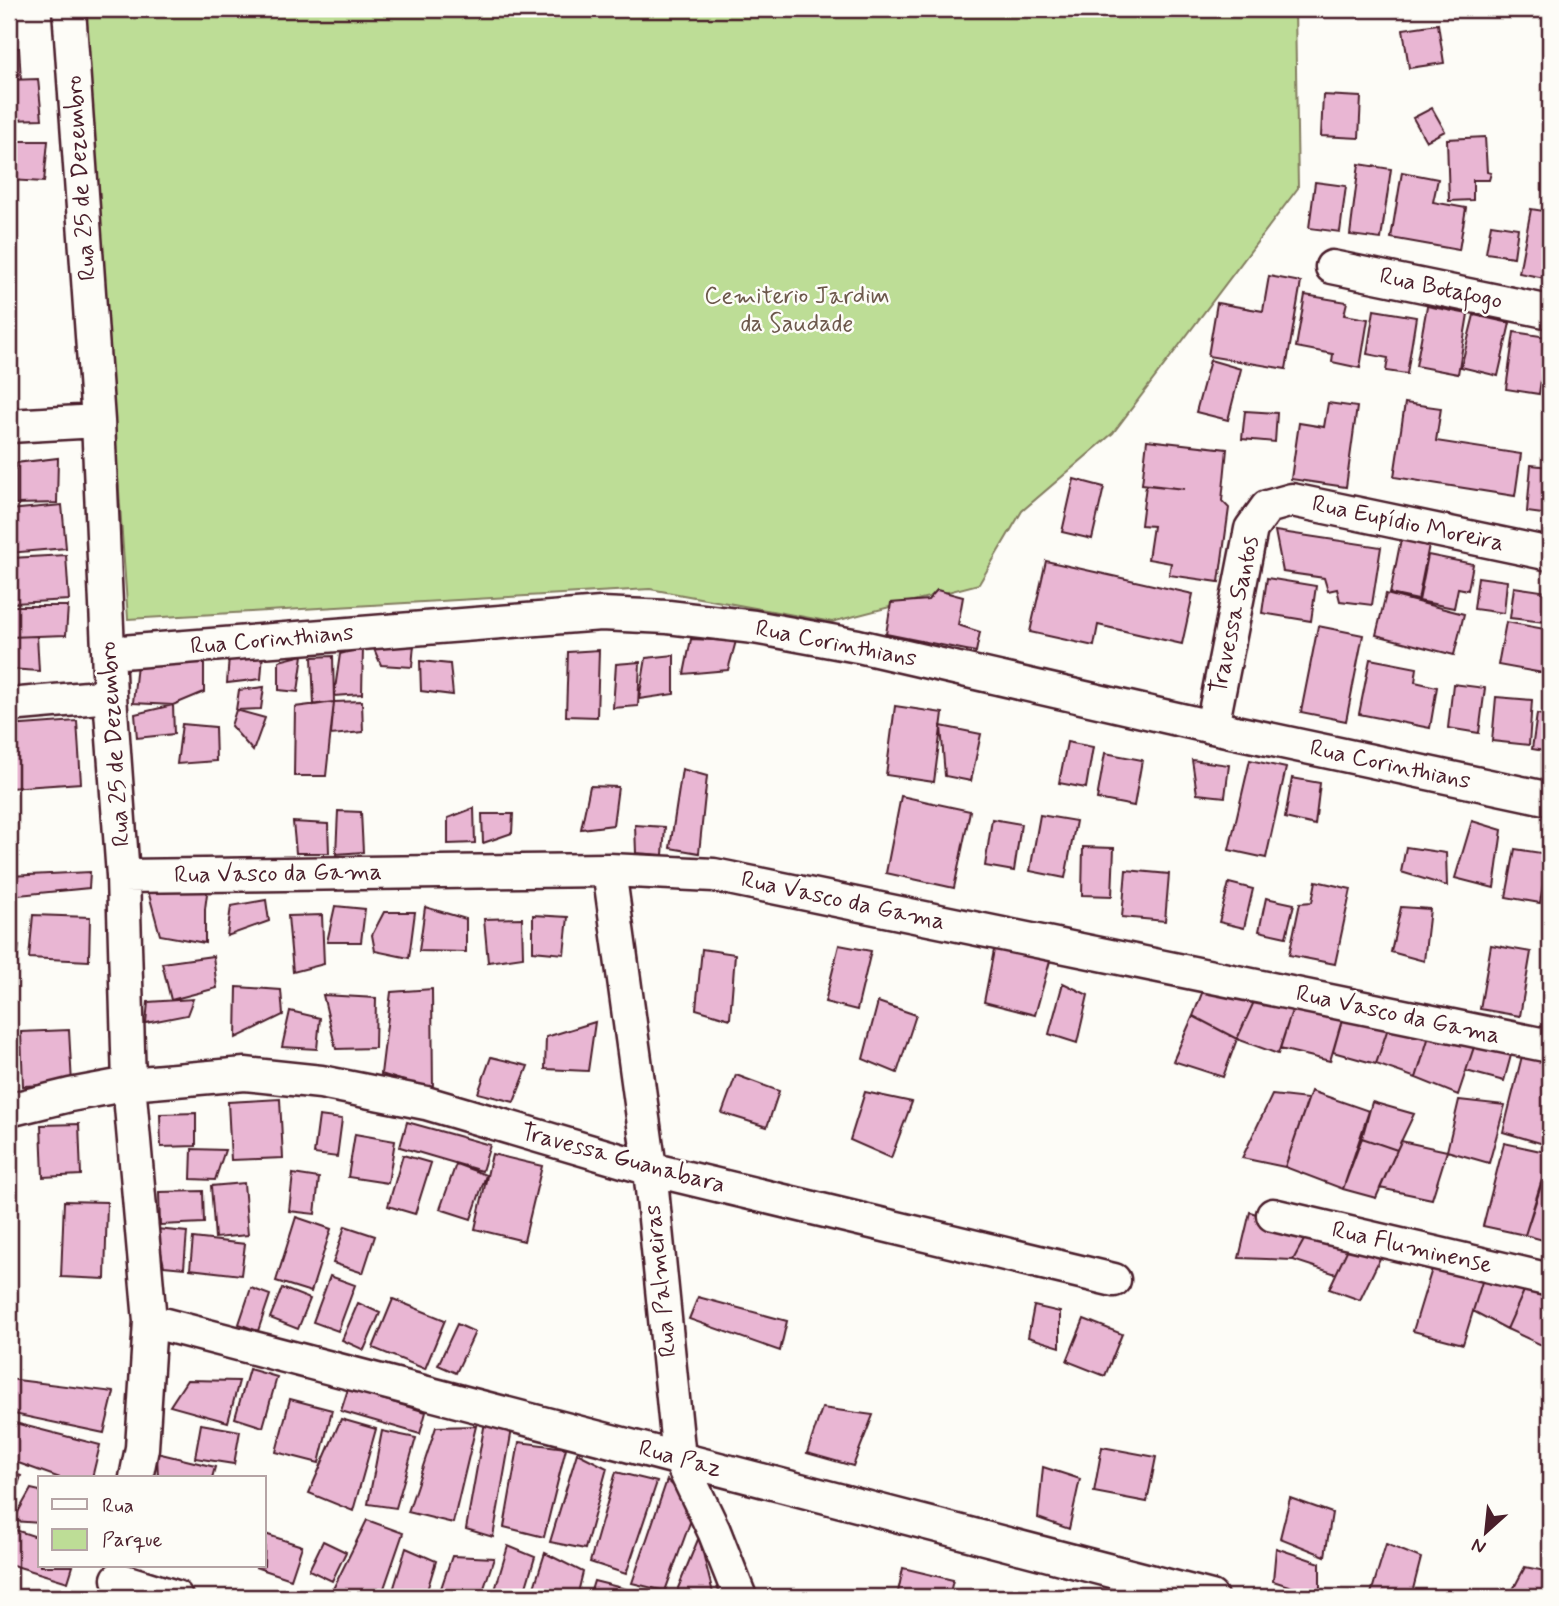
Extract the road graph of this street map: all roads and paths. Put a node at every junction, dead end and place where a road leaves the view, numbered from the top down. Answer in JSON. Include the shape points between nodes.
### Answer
{"nodes":[{"id":1,"x":69,"y":9,"type":"edge"},
{"id":2,"x":1332,"y":267,"type":"dead end"},
{"id":3,"x":1550,"y":312,"type":"edge"},
{"id":4,"x":98,"y":421,"type":"junction"},
{"id":5,"x":9,"y":426,"type":"edge"},
{"id":6,"x":1267,"y":507,"type":"joint"},
{"id":7,"x":1550,"y":554,"type":"edge"},
{"id":8,"x":109,"y":653,"type":"junction"},
{"id":9,"x":110,"y":696,"type":"junction"},
{"id":10,"x":9,"y":705,"type":"edge"},
{"id":11,"x":1212,"y":727,"type":"junction"},
{"id":12,"x":1550,"y":799,"type":"edge"},
{"id":13,"x":609,"y":870,"type":"junction"},
{"id":14,"x":123,"y":876,"type":"junction"},
{"id":15,"x":1550,"y":1046,"type":"edge"},
{"id":16,"x":129,"y":1084,"type":"junction"},
{"id":17,"x":9,"y":1110,"type":"edge"},
{"id":18,"x":650,"y":1169,"type":"junction"},
{"id":19,"x":1273,"y":1216,"type":"dead end"},
{"id":20,"x":1114,"y":1280,"type":"dead end"},
{"id":21,"x":1550,"y":1280,"type":"edge"},
{"id":22,"x":150,"y":1321,"type":"junction"},
{"id":23,"x":679,"y":1458,"type":"junction"},
{"id":24,"x":136,"y":1476,"type":"edge"},
{"id":25,"x":117,"y":1581,"type":"edge"},
{"id":26,"x":176,"y":1597,"type":"edge"},
{"id":27,"x":740,"y":1597,"type":"edge"},
{"id":28,"x":1211,"y":1597,"type":"edge"}],
"edges":[{"from":1,"to":4,"type":"street","name":"Rua 25 de Dezembro"},
{"from":2,"to":3,"type":"street","name":"Rua Botafogo"},
{"from":4,"to":5,"type":"street"},
{"from":4,"to":8,"type":"street","name":"Rua 25 de Dezembro"},
{"from":6,"to":7,"type":"street","name":"Rua Eupídio Moreira","via":[[1293,500]]},
{"from":6,"to":11,"type":"street","name":"Travessa Santos","via":[[1251,529]]},
{"from":8,"to":9,"type":"street","name":"Rua 25 de Dezembro"},
{"from":8,"to":11,"type":"street","name":"Rua Corinthians","via":[[601,614],[668,617],[858,646]]},
{"from":9,"to":10,"type":"street"},
{"from":9,"to":14,"type":"street","name":"Rua 25 de Dezembro"},
{"from":11,"to":12,"type":"street","name":"Rua Corinthians"},
{"from":13,"to":14,"type":"street","name":"Rua Vasco da Gama"},
{"from":13,"to":15,"type":"street","name":"Rua Vasco da Gama","via":[[714,875]]},
{"from":13,"to":18,"type":"street","name":"Rua Palmeiras"},
{"from":14,"to":16,"type":"street","name":"Rua 25 de Dezembro"},
{"from":16,"to":17,"type":"street","name":"Travessa Guanabara"},
{"from":16,"to":18,"type":"street","name":"Travessa Guanabara","via":[[245,1074],[321,1082],[426,1103]]},
{"from":16,"to":22,"type":"street","name":"Rua 25 de Dezembro"},
{"from":18,"to":20,"type":"street","name":"Travessa Guanabara"},
{"from":18,"to":23,"type":"street","name":"Rua Palmeiras"},
{"from":19,"to":21,"type":"street","name":"Rua Fluminense"},
{"from":22,"to":23,"type":"street","name":"Rua Paz"},
{"from":22,"to":24,"type":"street","name":"Rua 25 de Dezembro"},
{"from":23,"to":27,"type":"street","name":"Rua Palmeiras"},
{"from":23,"to":28,"type":"street","name":"Rua Paz"},
{"from":25,"to":26,"type":"street"}]}
